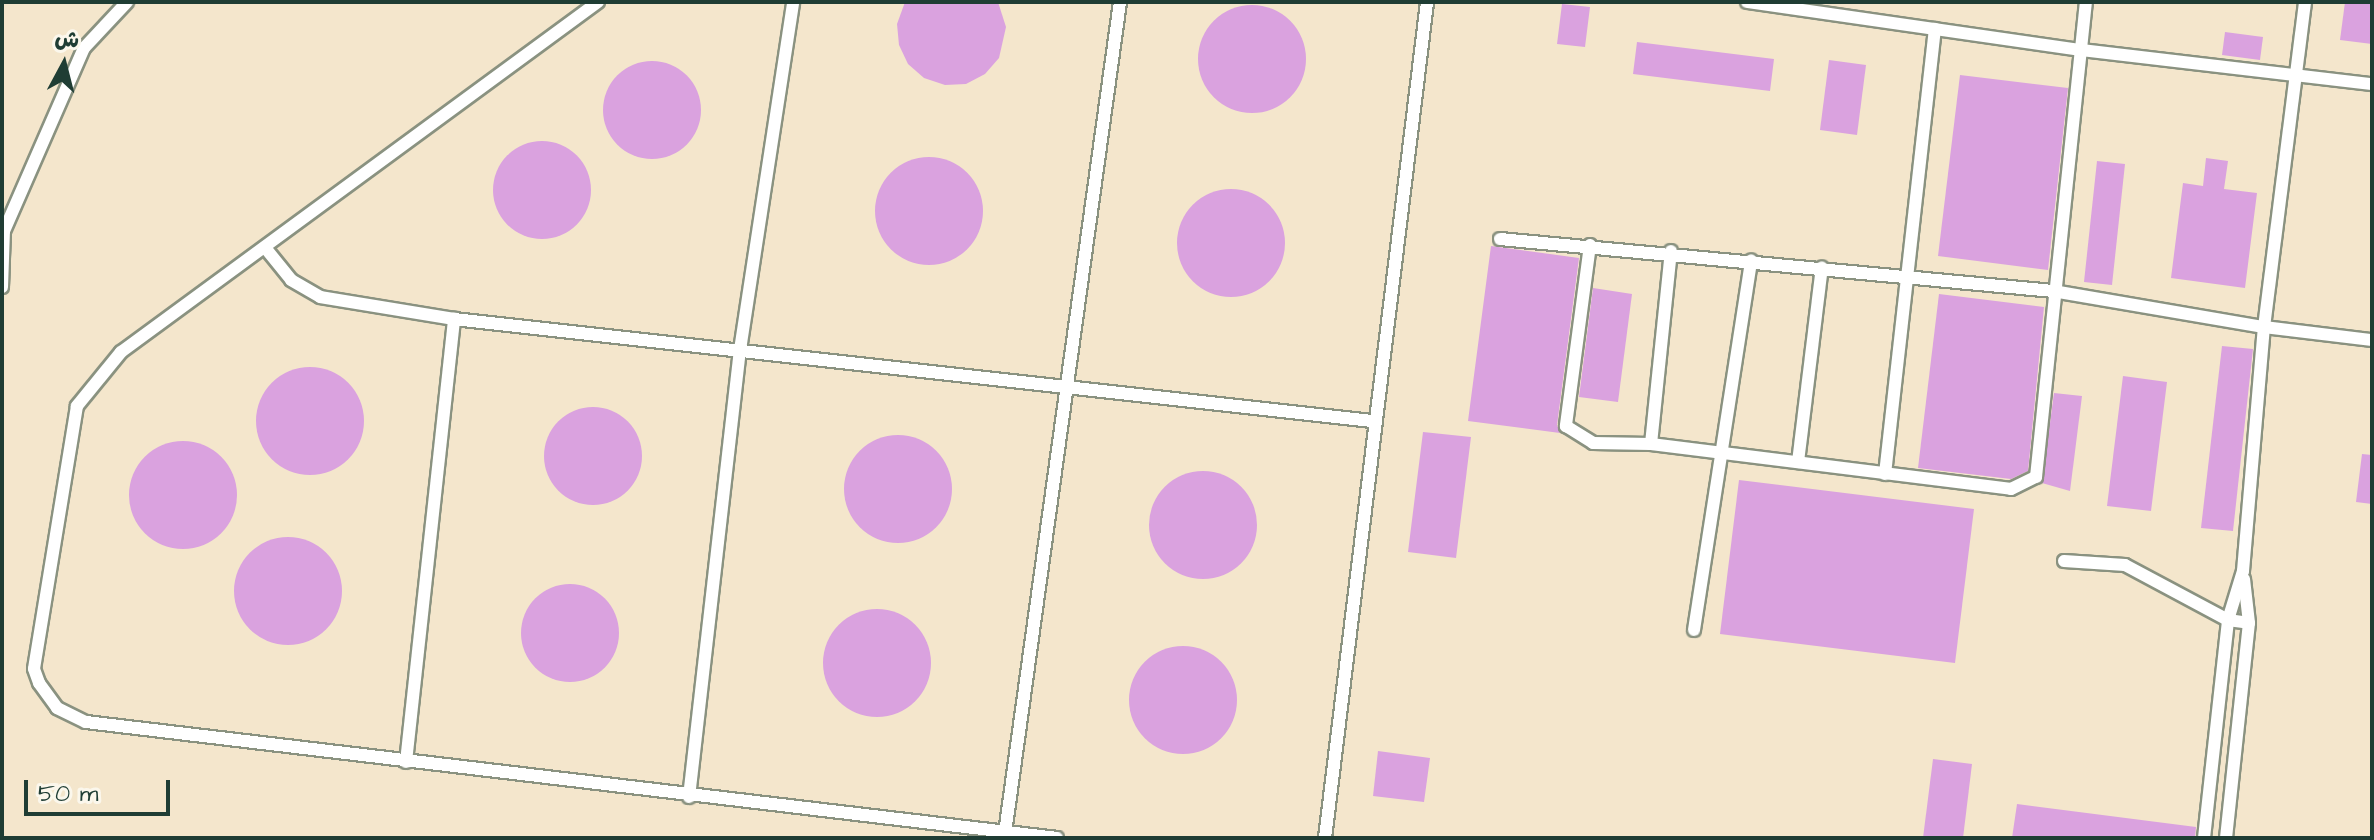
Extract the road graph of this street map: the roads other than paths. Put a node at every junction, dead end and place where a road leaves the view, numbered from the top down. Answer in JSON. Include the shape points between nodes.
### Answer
{"nodes":[{"id":1,"x":127,"y":2,"type":"edge"},
{"id":2,"x":598,"y":2,"type":"edge"},
{"id":3,"x":793,"y":2,"type":"edge"},
{"id":4,"x":1120,"y":2,"type":"edge"},
{"id":5,"x":1427,"y":2,"type":"edge"},
{"id":6,"x":1747,"y":2,"type":"edge"},
{"id":7,"x":2086,"y":2,"type":"edge"},
{"id":8,"x":2305,"y":2,"type":"edge"},
{"id":9,"x":1935,"y":29,"type":"junction"},
{"id":10,"x":2081,"y":50,"type":"junction"},
{"id":11,"x":2296,"y":75,"type":"junction"},
{"id":12,"x":2372,"y":84,"type":"edge"},
{"id":13,"x":1500,"y":239,"type":"dead end"},
{"id":14,"x":1590,"y":245,"type":"junction"},
{"id":15,"x":267,"y":250,"type":"junction"},
{"id":16,"x":1671,"y":251,"type":"junction"},
{"id":17,"x":1751,"y":260,"type":"junction"},
{"id":18,"x":1822,"y":267,"type":"junction"},
{"id":19,"x":1906,"y":280,"type":"junction"},
{"id":20,"x":2,"y":287,"type":"edge"},
{"id":21,"x":2053,"y":291,"type":"junction"},
{"id":22,"x":454,"y":319,"type":"junction"},
{"id":23,"x":2264,"y":327,"type":"junction"},
{"id":24,"x":2372,"y":340,"type":"edge"},
{"id":25,"x":740,"y":350,"type":"junction"},
{"id":26,"x":1068,"y":384,"type":"junction"},
{"id":27,"x":1372,"y":421,"type":"junction"},
{"id":28,"x":1651,"y":444,"type":"junction"},
{"id":29,"x":1725,"y":453,"type":"junction"},
{"id":30,"x":1798,"y":462,"type":"junction"},
{"id":31,"x":1885,"y":474,"type":"junction"},
{"id":32,"x":2064,"y":561,"type":"dead end"},
{"id":33,"x":2243,"y":571,"type":"junction"},
{"id":34,"x":2228,"y":620,"type":"junction"},
{"id":35,"x":2249,"y":623,"type":"junction"},
{"id":36,"x":1694,"y":630,"type":"dead end"},
{"id":37,"x":406,"y":762,"type":"junction"},
{"id":38,"x":689,"y":797,"type":"junction"},
{"id":39,"x":1005,"y":833,"type":"junction"},
{"id":40,"x":1057,"y":838,"type":"edge"},
{"id":41,"x":1325,"y":838,"type":"edge"},
{"id":42,"x":2204,"y":838,"type":"edge"},
{"id":43,"x":2226,"y":838,"type":"edge"}],
"edges":[{"from":1,"to":20,"type":"lane","via":[[84,48],[71,76],[4,231]]},
{"from":2,"to":15,"type":"lane"},
{"from":3,"to":25,"type":"lane"},
{"from":4,"to":26,"type":"lane"},
{"from":5,"to":27,"type":"lane"},
{"from":6,"to":9,"type":"lane"},
{"from":7,"to":10,"type":"lane"},
{"from":8,"to":11,"type":"lane"},
{"from":9,"to":10,"type":"lane"},
{"from":9,"to":19,"type":"lane"},
{"from":10,"to":11,"type":"lane"},
{"from":10,"to":21,"type":"lane"},
{"from":11,"to":12,"type":"lane"},
{"from":11,"to":23,"type":"lane"},
{"from":13,"to":14,"type":"lane"},
{"from":14,"to":16,"type":"lane"},
{"from":14,"to":28,"type":"lane","via":[[1566,426],[1593,443]]},
{"from":15,"to":22,"type":"lane","via":[[291,280],[320,297]]},
{"from":15,"to":37,"type":"lane","via":[[121,352],[77,406],[34,669],[57,708],[86,722]]},
{"from":16,"to":17,"type":"lane"},
{"from":16,"to":28,"type":"lane"},
{"from":17,"to":18,"type":"lane"},
{"from":17,"to":29,"type":"lane"},
{"from":18,"to":19,"type":"lane"},
{"from":18,"to":30,"type":"lane"},
{"from":19,"to":21,"type":"lane"},
{"from":19,"to":31,"type":"lane"},
{"from":21,"to":23,"type":"lane"},
{"from":21,"to":31,"type":"lane","via":[[2036,477],[2011,489]]},
{"from":22,"to":25,"type":"lane"},
{"from":22,"to":37,"type":"lane"},
{"from":23,"to":24,"type":"lane"},
{"from":23,"to":33,"type":"lane"},
{"from":25,"to":26,"type":"lane"},
{"from":25,"to":38,"type":"lane"},
{"from":26,"to":27,"type":"lane"},
{"from":26,"to":39,"type":"lane"},
{"from":27,"to":41,"type":"lane"},
{"from":28,"to":29,"type":"lane"},
{"from":29,"to":30,"type":"lane"},
{"from":29,"to":36,"type":"lane"},
{"from":30,"to":31,"type":"lane"},
{"from":32,"to":34,"type":"lane","via":[[2125,565]]},
{"from":33,"to":34,"type":"lane"},
{"from":33,"to":35,"type":"lane"},
{"from":34,"to":35,"type":"lane"},
{"from":34,"to":42,"type":"lane"},
{"from":35,"to":43,"type":"lane"},
{"from":37,"to":38,"type":"lane"},
{"from":38,"to":39,"type":"lane"},
{"from":39,"to":40,"type":"lane"}]}
